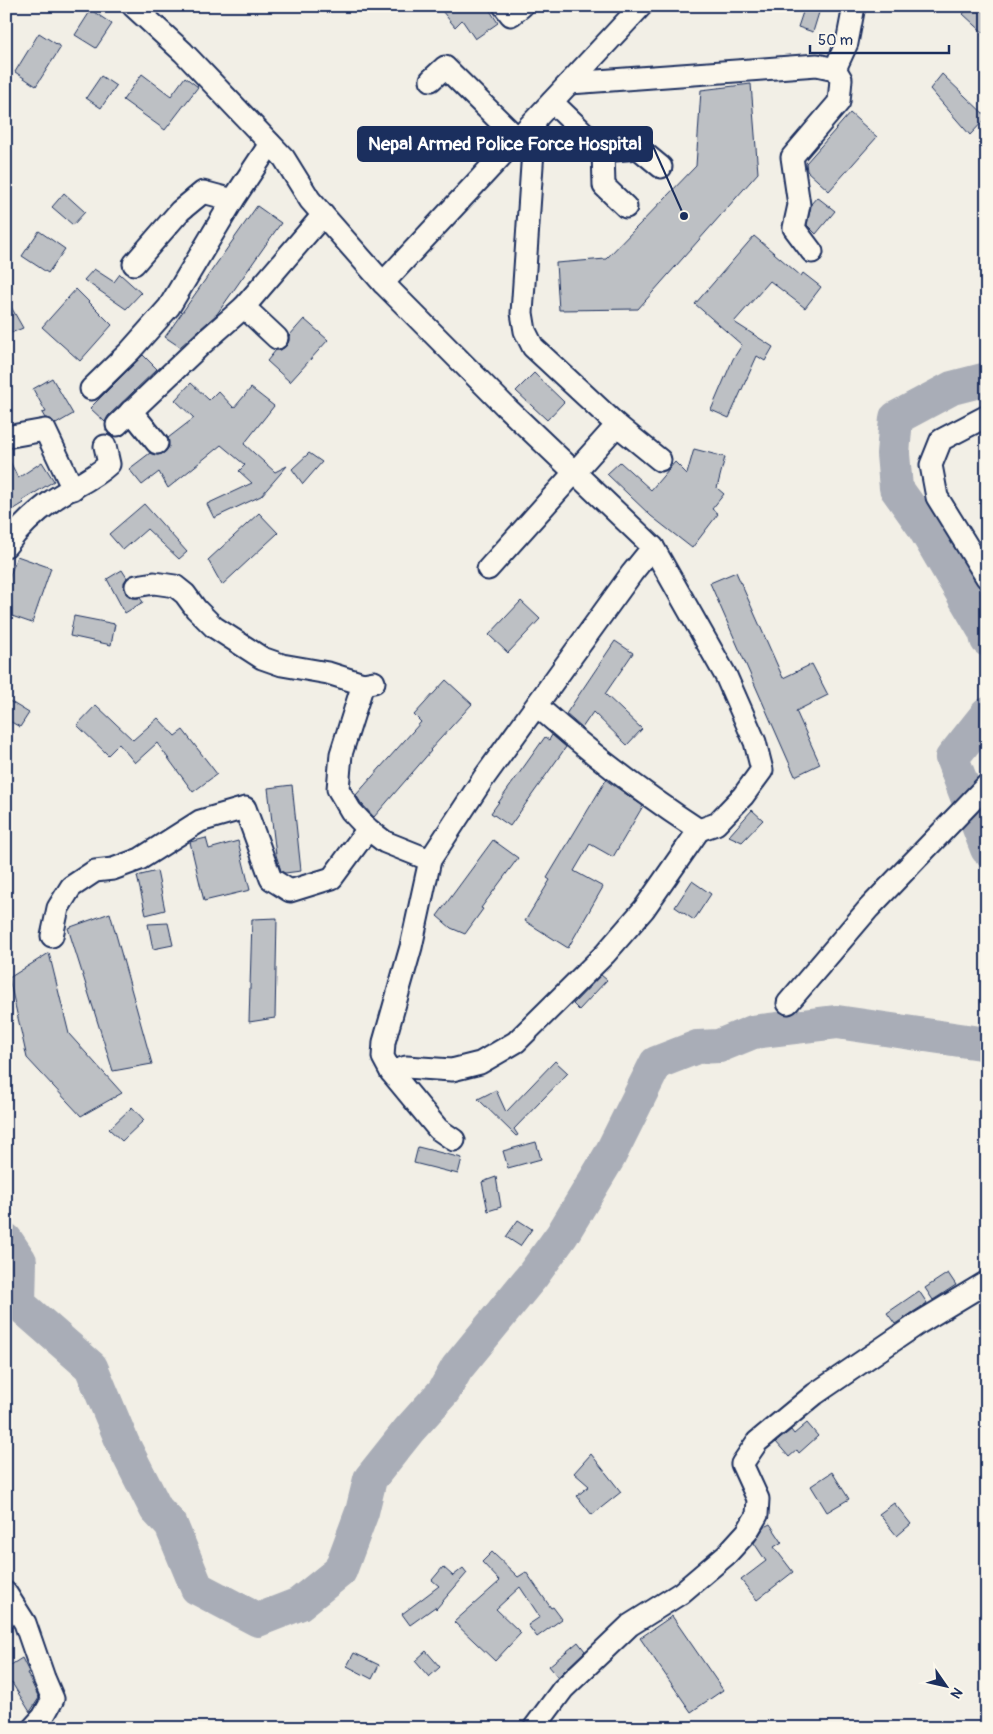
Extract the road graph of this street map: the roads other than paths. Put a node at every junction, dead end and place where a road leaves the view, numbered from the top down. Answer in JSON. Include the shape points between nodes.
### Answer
{"nodes":[{"id":1,"x":133,"y":6,"type":"edge"},
{"id":2,"x":504,"y":6,"type":"edge"},
{"id":3,"x":522,"y":6,"type":"edge"},
{"id":4,"x":641,"y":6,"type":"edge"},
{"id":5,"x":854,"y":6,"type":"edge"},
{"id":6,"x":835,"y":69,"type":"junction"},
{"id":7,"x":431,"y":80,"type":"dead end"},
{"id":8,"x":570,"y":83,"type":"junction"},
{"id":9,"x":552,"y":102,"type":"junction"},
{"id":10,"x":535,"y":121,"type":"junction"},
{"id":11,"x":518,"y":139,"type":"junction"},
{"id":12,"x":270,"y":144,"type":"junction"},
{"id":13,"x":603,"y":152,"type":"junction"},
{"id":14,"x":661,"y":167,"type":"dead end"},
{"id":15,"x":233,"y":200,"type":"junction"},
{"id":16,"x":626,"y":207,"type":"dead end"},
{"id":17,"x":323,"y":215,"type":"junction"},
{"id":18,"x":812,"y":252,"type":"dead end"},
{"id":19,"x":134,"y":264,"type":"dead end"},
{"id":20,"x":383,"y":283,"type":"junction"},
{"id":21,"x":244,"y":306,"type":"junction"},
{"id":22,"x":277,"y":338,"type":"dead end"},
{"id":23,"x":91,"y":390,"type":"dead end"},
{"id":24,"x":987,"y":416,"type":"edge"},
{"id":25,"x":618,"y":425,"type":"junction"},
{"id":26,"x":6,"y":437,"type":"edge"},
{"id":27,"x":156,"y":444,"type":"dead end"},
{"id":28,"x":105,"y":446,"type":"dead end"},
{"id":29,"x":660,"y":460,"type":"dead end"},
{"id":30,"x":577,"y":473,"type":"junction"},
{"id":31,"x":73,"y":488,"type":"junction"},
{"id":32,"x":6,"y":546,"type":"edge"},
{"id":33,"x":653,"y":547,"type":"junction"},
{"id":34,"x":488,"y":569,"type":"dead end"},
{"id":35,"x":987,"y":578,"type":"edge"},
{"id":36,"x":136,"y":586,"type":"dead end"},
{"id":37,"x":537,"y":706,"type":"junction"},
{"id":38,"x":986,"y":787,"type":"edge"},
{"id":39,"x":368,"y":829,"type":"junction"},
{"id":40,"x":699,"y":830,"type":"junction"},
{"id":41,"x":430,"y":860,"type":"junction"},
{"id":42,"x":52,"y":936,"type":"dead end"},
{"id":43,"x":788,"y":1003,"type":"dead end"},
{"id":44,"x":390,"y":1072,"type":"junction"},
{"id":45,"x":454,"y":1140,"type":"dead end"},
{"id":46,"x":987,"y":1282,"type":"edge"},
{"id":47,"x":6,"y":1593,"type":"edge"},
{"id":48,"x":33,"y":1728,"type":"edge"},
{"id":49,"x":534,"y":1728,"type":"edge"}],
"edges":[{"from":1,"to":12,"type":"street","via":[[183,52]]},
{"from":2,"to":3,"type":"street","via":[[511,15]]},
{"from":4,"to":8,"type":"street"},
{"from":5,"to":6,"type":"street","via":[[847,43]]},
{"from":6,"to":8,"type":"street","via":[[817,65]]},
{"from":6,"to":18,"type":"street","via":[[841,79],[839,102],[792,157],[799,205],[794,228]]},
{"from":7,"to":11,"type":"street","via":[[446,67]]},
{"from":8,"to":9,"type":"street"},
{"from":9,"to":10,"type":"street"},
{"from":9,"to":13,"type":"street"},
{"from":10,"to":11,"type":"street"},
{"from":10,"to":25,"type":"street","via":[[522,313],[525,331],[532,346]]},
{"from":11,"to":20,"type":"street"},
{"from":12,"to":15,"type":"street"},
{"from":12,"to":17,"type":"street","via":[[284,158]]},
{"from":13,"to":14,"type":"street","via":[[638,148]]},
{"from":13,"to":16,"type":"street","via":[[604,186]]},
{"from":15,"to":19,"type":"street","via":[[202,192],[180,211]]},
{"from":15,"to":23,"type":"street","via":[[169,307]]},
{"from":17,"to":20,"type":"street"},
{"from":17,"to":21,"type":"street"},
{"from":20,"to":30,"type":"street","via":[[506,407]]},
{"from":21,"to":22,"type":"street"},
{"from":21,"to":27,"type":"street","via":[[124,418]]},
{"from":24,"to":35,"type":"street","via":[[941,440],[931,465],[937,497]]},
{"from":25,"to":29,"type":"street"},
{"from":25,"to":30,"type":"street"},
{"from":26,"to":31,"type":"street","via":[[45,430]]},
{"from":28,"to":31,"type":"street","via":[[109,464],[97,476]]},
{"from":30,"to":33,"type":"street"},
{"from":30,"to":34,"type":"street"},
{"from":31,"to":32,"type":"street","via":[[54,499],[18,529]]},
{"from":33,"to":37,"type":"street"},
{"from":33,"to":40,"type":"street","via":[[726,676],[755,742],[762,770],[716,824]]},
{"from":36,"to":39,"type":"street","via":[[154,583],[175,586],[214,627],[262,658],[368,683],[342,754],[338,789],[350,811]]},
{"from":37,"to":40,"type":"street","via":[[580,744]]},
{"from":37,"to":41,"type":"street"},
{"from":38,"to":43,"type":"street","via":[[869,908]]},
{"from":39,"to":41,"type":"street","via":[[385,842]]},
{"from":39,"to":42,"type":"street","via":[[332,878],[290,891],[271,879],[245,808],[200,821],[140,859],[95,871],[71,887],[58,908]]},
{"from":40,"to":44,"type":"street","via":[[644,909],[605,954],[516,1042],[480,1063],[452,1070],[406,1066]]},
{"from":41,"to":44,"type":"street","via":[[411,947],[384,1042],[383,1057]]},
{"from":44,"to":45,"type":"street","via":[[438,1129]]},
{"from":46,"to":49,"type":"street","via":[[919,1323],[816,1394],[757,1442],[742,1464],[758,1499],[757,1515],[747,1532],[682,1593],[630,1625],[563,1689]]},
{"from":47,"to":48,"type":"street","via":[[25,1623],[53,1699]]}]}
